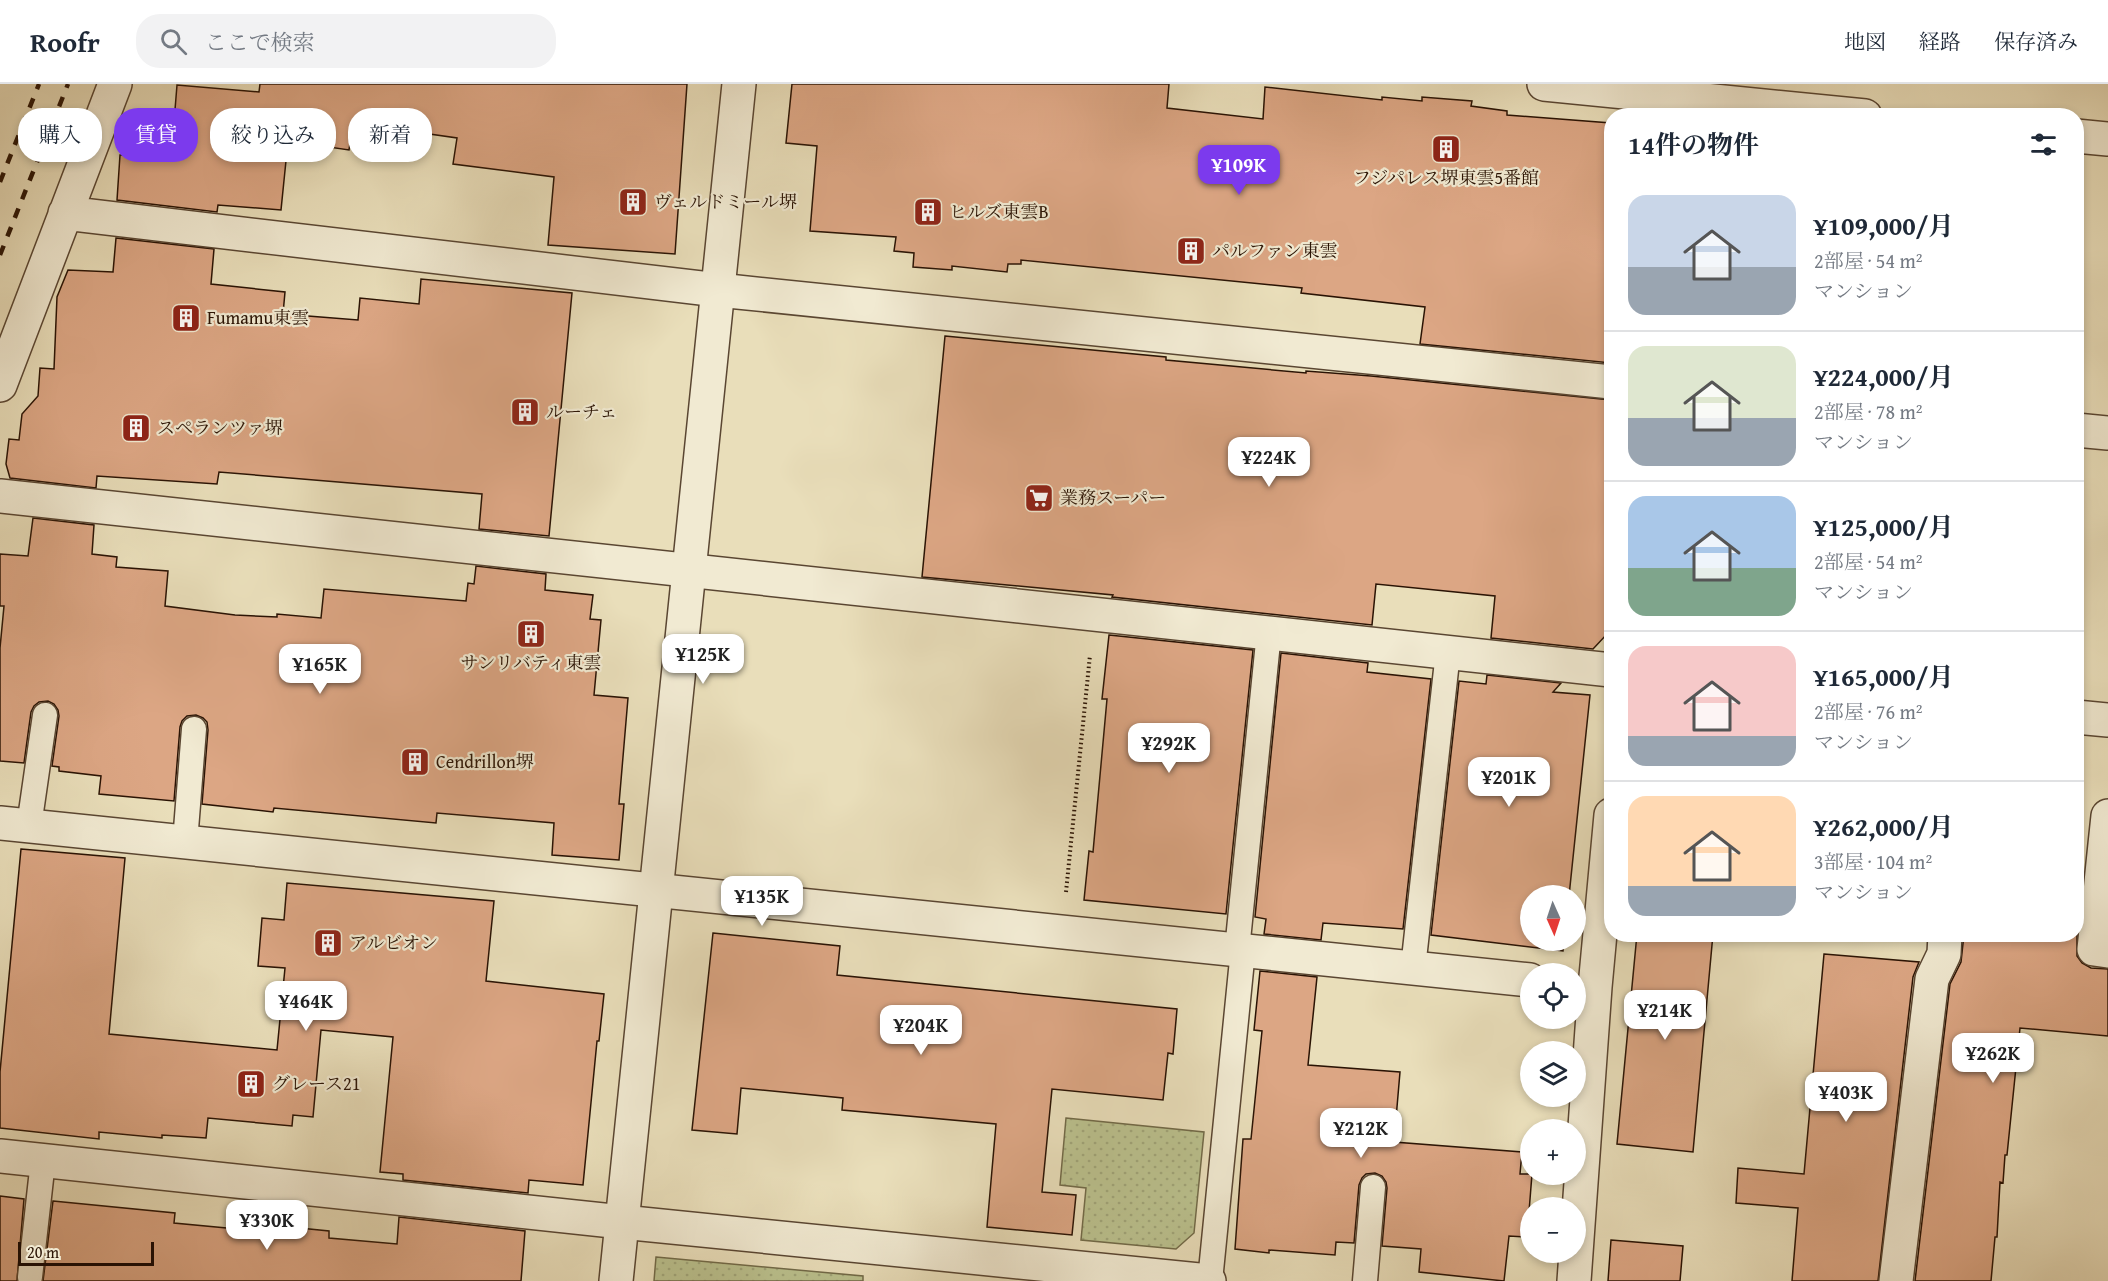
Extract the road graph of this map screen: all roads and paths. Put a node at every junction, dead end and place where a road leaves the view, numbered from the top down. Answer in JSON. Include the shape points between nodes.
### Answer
{"nodes":[{"id":1,"x":115,"y":84,"type":"edge"},
{"id":2,"x":739,"y":84,"type":"edge"},
{"id":3,"x":1544,"y":84,"type":"edge"},
{"id":4,"x":1682,"y":107,"type":"edge"},
{"id":5,"x":1702,"y":108,"type":"edge"},
{"id":6,"x":2084,"y":137,"type":"edge"},
{"id":7,"x":2108,"y":139,"type":"edge"},
{"id":8,"x":65,"y":213,"type":"junction"},
{"id":9,"x":718,"y":290,"type":"junction"},
{"id":10,"x":1604,"y":381,"type":"edge"},
{"id":11,"x":0,"y":385,"type":"edge"},
{"id":12,"x":2084,"y":431,"type":"edge"},
{"id":13,"x":2108,"y":433,"type":"edge"},
{"id":14,"x":0,"y":496,"type":"edge"},
{"id":15,"x":689,"y":570,"type":"junction"},
{"id":16,"x":1095,"y":614,"type":"junction"},
{"id":17,"x":1269,"y":632,"type":"junction"},
{"id":18,"x":1448,"y":652,"type":"junction"},
{"id":19,"x":1604,"y":669,"type":"edge"},
{"id":20,"x":45,"y":714,"type":"dead end"},
{"id":21,"x":2084,"y":718,"type":"edge"},
{"id":22,"x":2108,"y":720,"type":"edge"},
{"id":23,"x":194,"y":729,"type":"dead end"},
{"id":24,"x":2108,"y":816,"type":"edge"},
{"id":25,"x":15,"y":825,"type":"edge"},
{"id":26,"x":185,"y":842,"type":"junction"},
{"id":27,"x":1604,"y":861,"type":"edge"},
{"id":28,"x":657,"y":891,"type":"junction"},
{"id":29,"x":1062,"y":932,"type":"junction"},
{"id":30,"x":1945,"y":942,"type":"edge"},
{"id":31,"x":1240,"y":950,"type":"junction"},
{"id":32,"x":2108,"y":951,"type":"edge"},
{"id":33,"x":1413,"y":968,"type":"junction"},
{"id":34,"x":1520,"y":979,"type":"edge"},
{"id":35,"x":1586,"y":979,"type":"edge"},
{"id":36,"x":1583,"y":1029,"type":"edge"},
{"id":37,"x":0,"y":1156,"type":"edge"},
{"id":38,"x":44,"y":1161,"type":"junction"},
{"id":39,"x":1373,"y":1187,"type":"dead end"},
{"id":40,"x":622,"y":1222,"type":"junction"},
{"id":41,"x":30,"y":1277,"type":"dead end"},
{"id":42,"x":616,"y":1281,"type":"edge"},
{"id":43,"x":1209,"y":1281,"type":"edge"},
{"id":44,"x":1365,"y":1281,"type":"edge"},
{"id":45,"x":1574,"y":1281,"type":"edge"},
{"id":46,"x":1896,"y":1281,"type":"edge"}],
"edges":[{"from":1,"to":8,"type":"street"},
{"from":2,"to":9,"type":"street"},
{"from":3,"to":4,"type":"street"},
{"from":4,"to":5,"type":"street"},
{"from":6,"to":7,"type":"street"},
{"from":8,"to":9,"type":"street"},
{"from":8,"to":11,"type":"street"},
{"from":9,"to":10,"type":"street"},
{"from":9,"to":15,"type":"street"},
{"from":12,"to":13,"type":"street"},
{"from":14,"to":15,"type":"street"},
{"from":15,"to":16,"type":"street"},
{"from":15,"to":28,"type":"street"},
{"from":16,"to":17,"type":"street"},
{"from":16,"to":29,"type":"path"},
{"from":17,"to":18,"type":"street"},
{"from":17,"to":31,"type":"lane"},
{"from":18,"to":19,"type":"street"},
{"from":18,"to":33,"type":"lane"},
{"from":20,"to":25,"type":"lane"},
{"from":21,"to":22,"type":"street"},
{"from":23,"to":26,"type":"lane"},
{"from":24,"to":32,"type":"street","via":[[2094,949]]},
{"from":25,"to":26,"type":"street"},
{"from":26,"to":28,"type":"street"},
{"from":27,"to":35,"type":"street"},
{"from":28,"to":29,"type":"street"},
{"from":28,"to":40,"type":"street"},
{"from":29,"to":31,"type":"street"},
{"from":30,"to":46,"type":"street","via":[[1944,954],[1932,979]]},
{"from":31,"to":33,"type":"street"},
{"from":31,"to":43,"type":"lane"},
{"from":33,"to":34,"type":"street"},
{"from":36,"to":45,"type":"street"},
{"from":37,"to":38,"type":"street"},
{"from":38,"to":40,"type":"street"},
{"from":38,"to":41,"type":"lane"},
{"from":39,"to":44,"type":"lane"},
{"from":40,"to":42,"type":"street"},
{"from":40,"to":43,"type":"street"}]}
